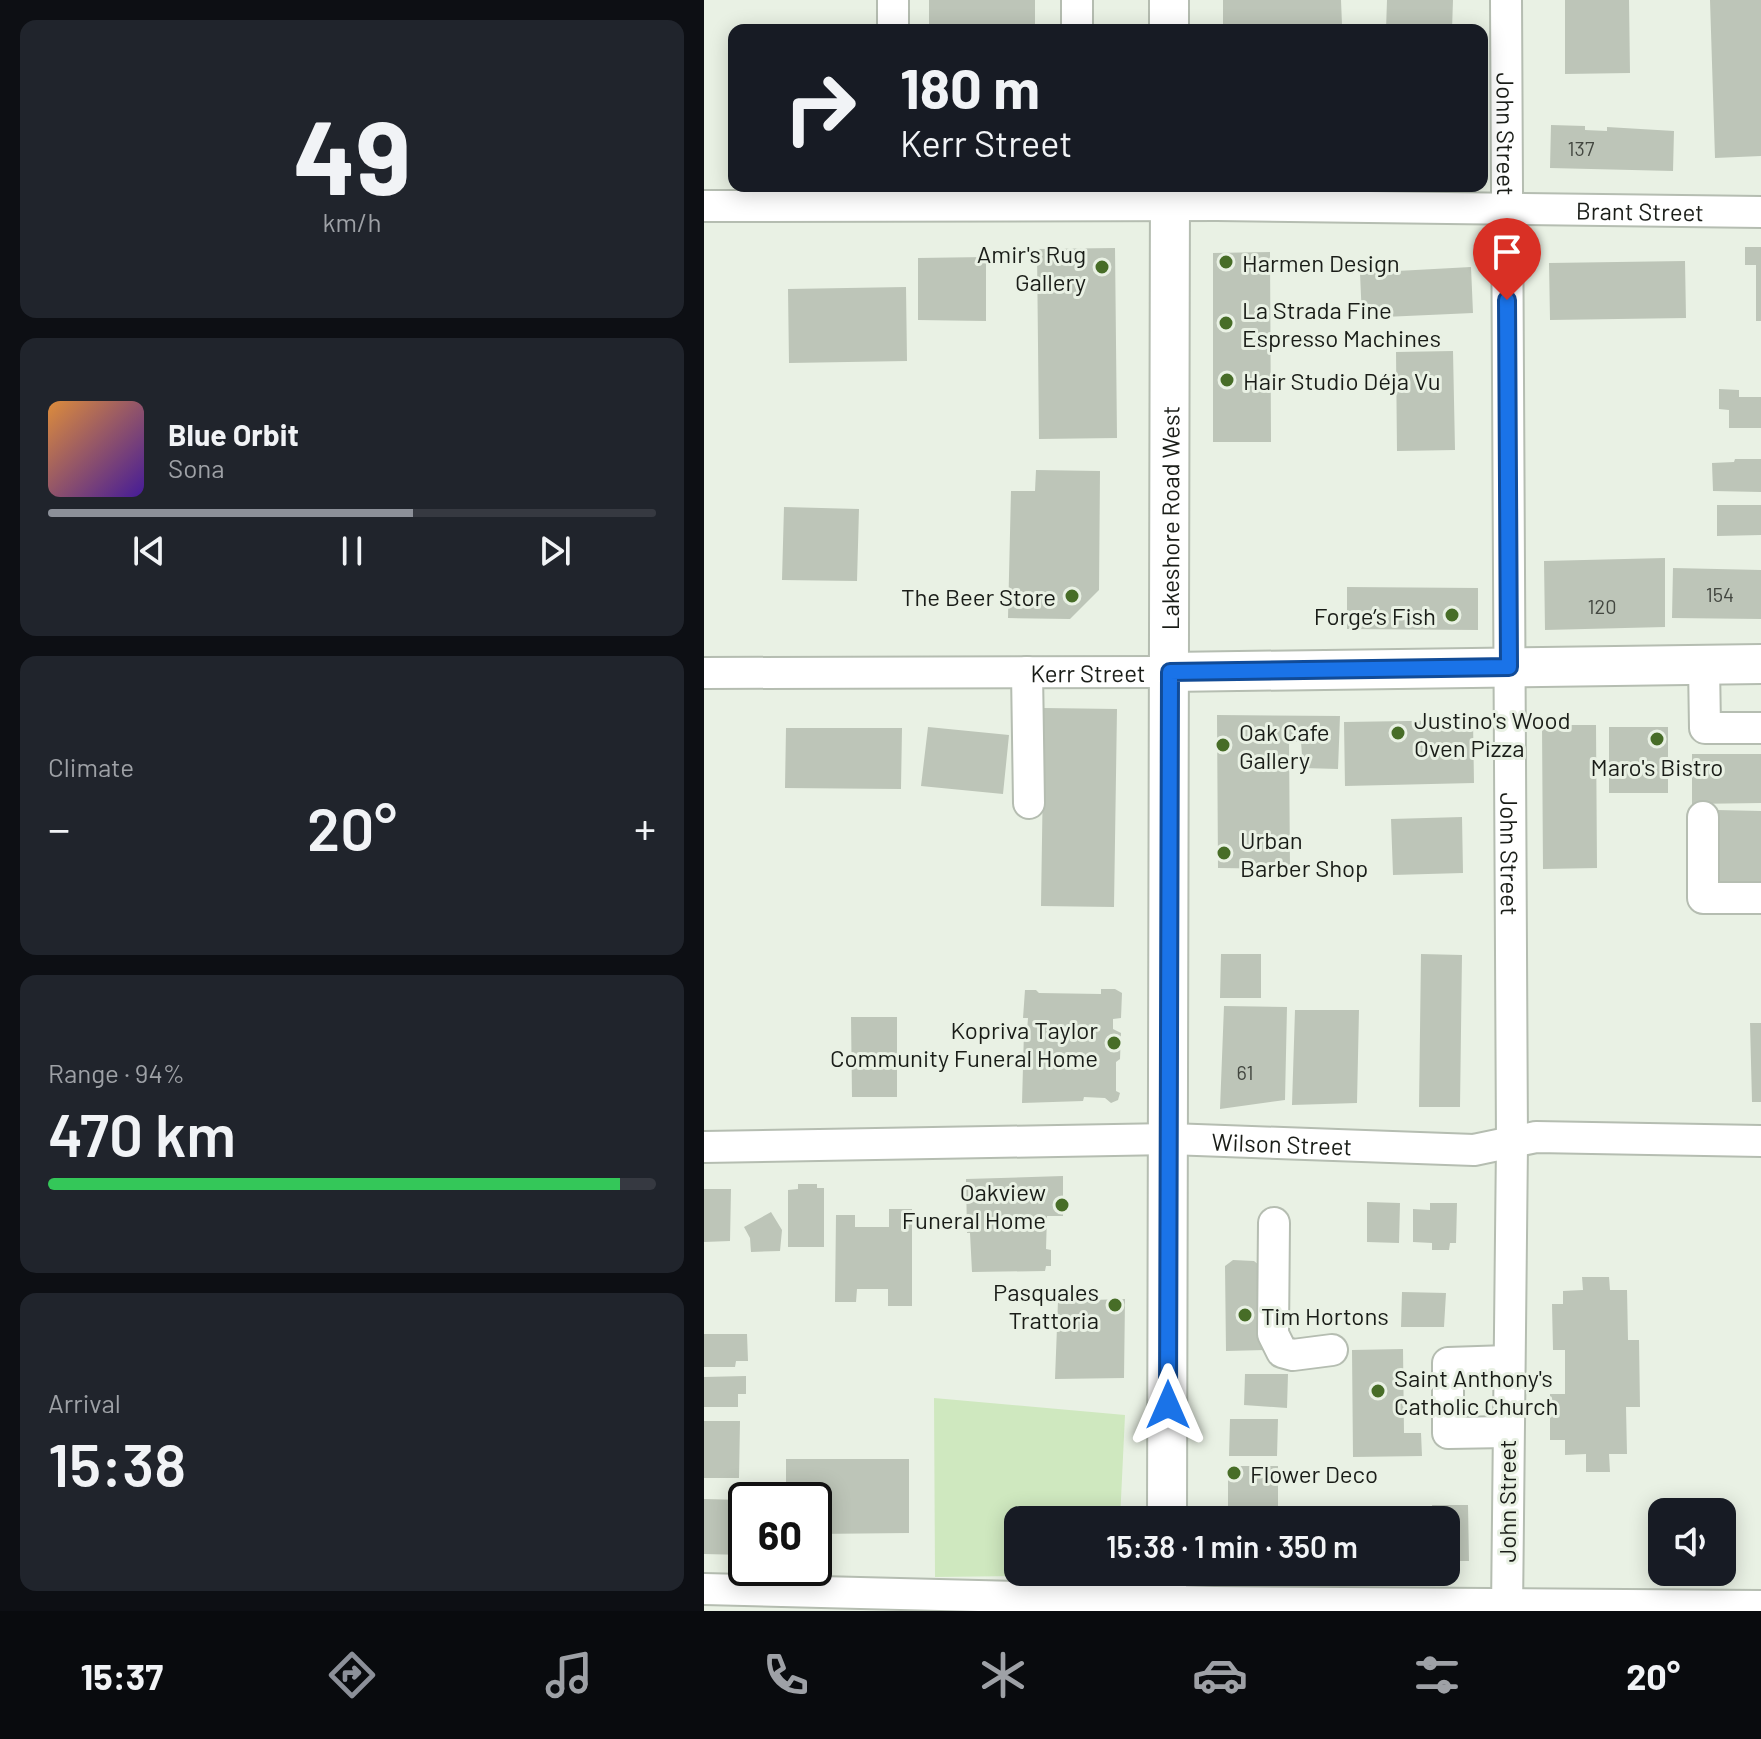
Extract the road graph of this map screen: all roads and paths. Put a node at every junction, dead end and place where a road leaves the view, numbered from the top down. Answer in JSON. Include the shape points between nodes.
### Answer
{"nodes":[{"id":1,"x":893,"y":0,"type":"edge"},
{"id":2,"x":1077,"y":0,"type":"edge"},
{"id":3,"x":1169,"y":0,"type":"edge"},
{"id":4,"x":1506,"y":0,"type":"edge"},
{"id":5,"x":893,"y":24,"type":"edge"},
{"id":6,"x":1077,"y":24,"type":"edge"},
{"id":7,"x":1169,"y":24,"type":"edge"},
{"id":8,"x":892,"y":196,"type":"edge"},
{"id":9,"x":1076,"y":196,"type":"edge"},
{"id":10,"x":1170,"y":196,"type":"edge"},
{"id":11,"x":704,"y":206,"type":"edge"},
{"id":12,"x":1506,"y":208,"type":"junction"},
{"id":13,"x":1761,"y":212,"type":"edge"},
{"id":14,"x":1761,"y":664,"type":"edge"},
{"id":15,"x":1704,"y":665,"type":"junction"},
{"id":16,"x":1509,"y":667,"type":"junction"},
{"id":17,"x":1027,"y":672,"type":"junction"},
{"id":18,"x":1170,"y":672,"type":"junction"},
{"id":19,"x":704,"y":673,"type":"edge"},
{"id":20,"x":1761,"y":728,"type":"edge"},
{"id":21,"x":1029,"y":803,"type":"dead end"},
{"id":22,"x":1703,"y":817,"type":"dead end"},
{"id":23,"x":1761,"y":898,"type":"edge"},
{"id":24,"x":1170,"y":1139,"type":"junction"},
{"id":25,"x":1761,"y":1141,"type":"edge"},
{"id":26,"x":1512,"y":1143,"type":"junction"},
{"id":27,"x":704,"y":1147,"type":"edge"},
{"id":28,"x":1274,"y":1223,"type":"dead end"},
{"id":29,"x":1332,"y":1350,"type":"dead end"},
{"id":30,"x":1508,"y":1361,"type":"junction"},
{"id":31,"x":1507,"y":1432,"type":"junction"},
{"id":32,"x":1167,"y":1506,"type":"edge"},
{"id":33,"x":704,"y":1589,"type":"edge"},
{"id":34,"x":1167,"y":1595,"type":"edge"},
{"id":35,"x":1040,"y":1604,"type":"edge"},
{"id":36,"x":1761,"y":1606,"type":"edge"},
{"id":37,"x":1506,"y":1608,"type":"edge"}],
"edges":[{"from":1,"to":5,"type":"street"},
{"from":2,"to":6,"type":"street"},
{"from":3,"to":7,"type":"main road"},
{"from":4,"to":12,"type":"street","name":"John Street"},
{"from":8,"to":9,"type":"street","name":"Brant Street"},
{"from":8,"to":11,"type":"street","name":"Brant Street"},
{"from":9,"to":10,"type":"street","name":"Brant Street"},
{"from":10,"to":12,"type":"street","name":"Brant Street"},
{"from":10,"to":18,"type":"main road","name":"Lakeshore Road West"},
{"from":12,"to":13,"type":"street","name":"Brant Street"},
{"from":12,"to":16,"type":"street","name":"John Street"},
{"from":14,"to":15,"type":"main road","name":"Kerr Street"},
{"from":15,"to":16,"type":"main road","name":"Kerr Street"},
{"from":15,"to":20,"type":"street","via":[[1705,728]]},
{"from":16,"to":18,"type":"main road","name":"Kerr Street"},
{"from":16,"to":26,"type":"street","name":"John Street"},
{"from":17,"to":18,"type":"street","name":"Kerr Street"},
{"from":17,"to":19,"type":"street","name":"Kerr Street"},
{"from":17,"to":21,"type":"street"},
{"from":18,"to":24,"type":"main road","name":"Lakeshore Road West"},
{"from":22,"to":23,"type":"street","via":[[1703,898]]},
{"from":24,"to":26,"type":"street","name":"Wilson Street","via":[[1474,1150]]},
{"from":24,"to":27,"type":"street","name":"Wilson Street"},
{"from":24,"to":32,"type":"main road","name":"Lakeshore Road West"},
{"from":25,"to":26,"type":"street","name":"Wilson Street","via":[[1536,1137]]},
{"from":26,"to":30,"type":"street","name":"John Street"},
{"from":28,"to":29,"type":"street","via":[[1273,1334],[1282,1352],[1293,1355]]},
{"from":30,"to":31,"type":"street","name":"John Street"},
{"from":30,"to":31,"type":"street","via":[[1448,1363],[1448,1433]]},
{"from":31,"to":37,"type":"street","name":"John Street"},
{"from":33,"to":35,"type":"street"},
{"from":34,"to":35,"type":"street"},
{"from":34,"to":37,"type":"street"},
{"from":36,"to":37,"type":"street"}]}
